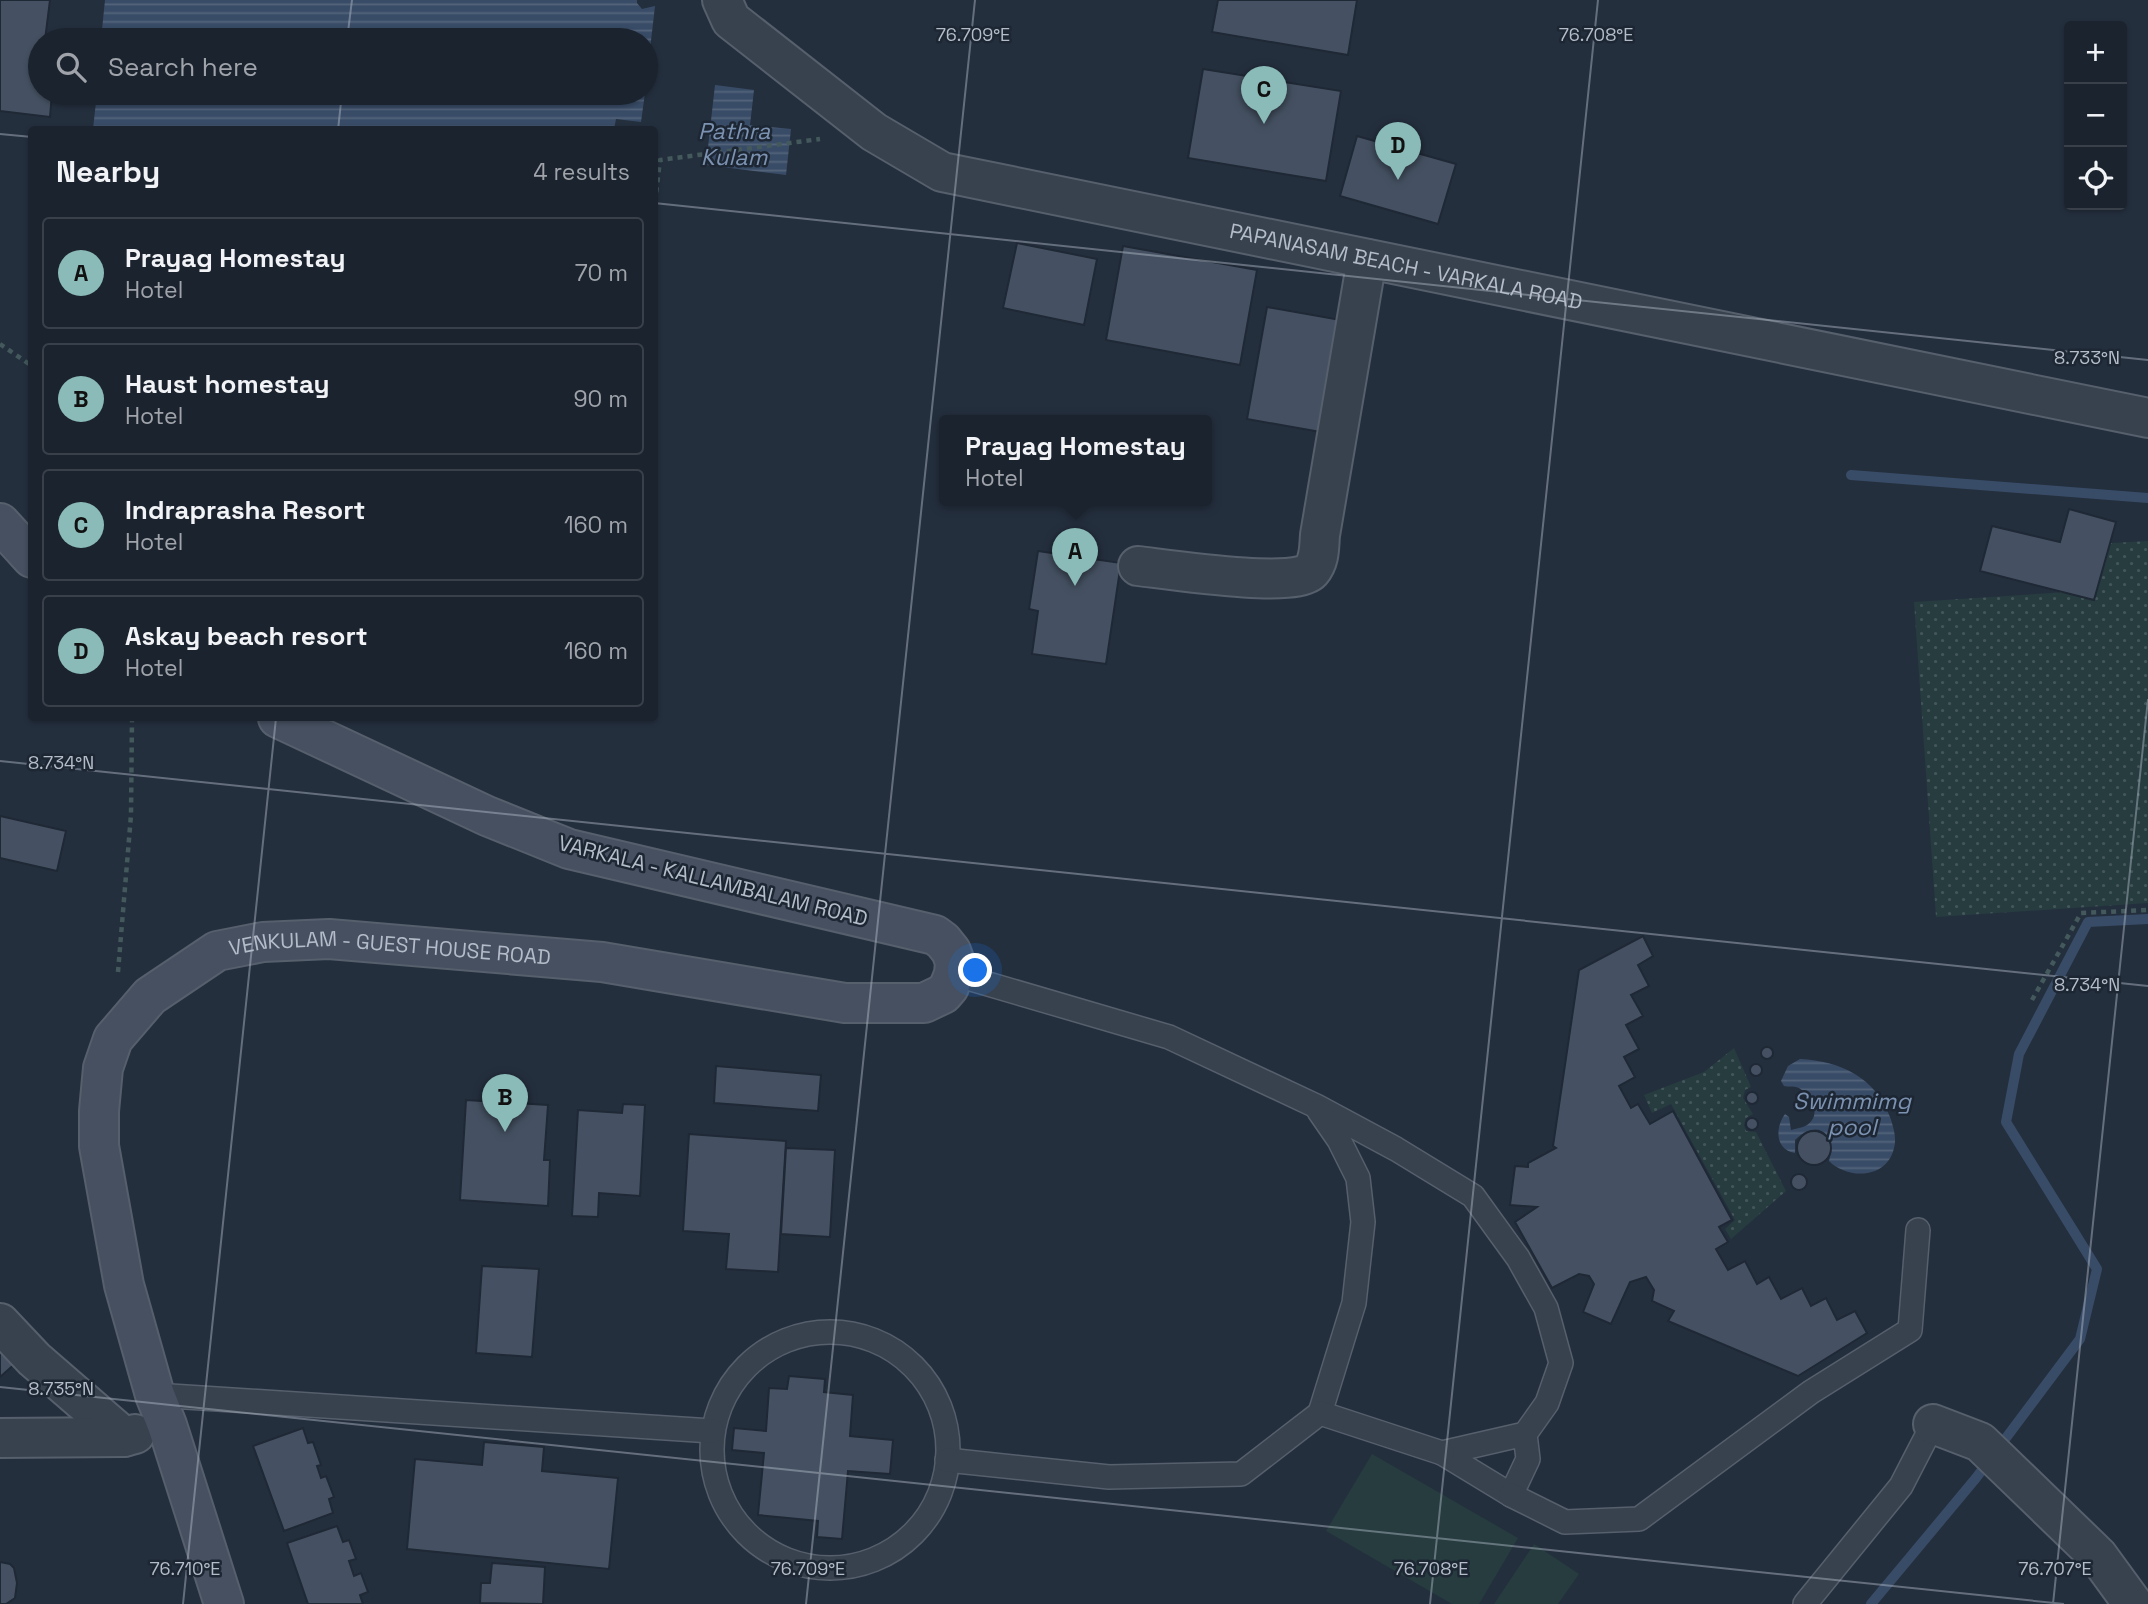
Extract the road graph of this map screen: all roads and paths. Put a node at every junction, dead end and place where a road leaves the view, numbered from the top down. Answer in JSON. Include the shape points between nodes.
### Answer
{"nodes":[{"id":1,"x":722,"y":0,"type":"edge"},
{"id":2,"x":874,"y":132,"type":"junction"},
{"id":3,"x":658,"y":177,"type":"edge"},
{"id":4,"x":1367,"y":259,"type":"junction"},
{"id":5,"x":0,"y":344,"type":"edge"},
{"id":6,"x":28,"y":363,"type":"edge"},
{"id":7,"x":2148,"y":418,"type":"edge"},
{"id":8,"x":0,"y":523,"type":"edge"},
{"id":9,"x":28,"y":554,"type":"edge"},
{"id":10,"x":1138,"y":566,"type":"dead end"},
{"id":11,"x":132,"y":721,"type":"edge"},
{"id":12,"x":284,"y":721,"type":"edge"},
{"id":13,"x":2148,"y":910,"type":"edge"},
{"id":14,"x":118,"y":973,"type":"dead end"},
{"id":15,"x":948,"y":984,"type":"junction"},
{"id":16,"x":2032,"y":1000,"type":"dead end"},
{"id":17,"x":1315,"y":1106,"type":"junction"},
{"id":18,"x":1918,"y":1230,"type":"dead end"},
{"id":19,"x":0,"y":1323,"type":"edge"},
{"id":20,"x":161,"y":1410,"type":"junction"},
{"id":21,"x":1320,"y":1413,"type":"junction"},
{"id":22,"x":1933,"y":1424,"type":"joint"},
{"id":23,"x":712,"y":1431,"type":"junction"},
{"id":24,"x":1525,"y":1434,"type":"junction"},
{"id":25,"x":124,"y":1437,"type":"junction"},
{"id":26,"x":0,"y":1438,"type":"edge"},
{"id":27,"x":1442,"y":1453,"type":"junction"},
{"id":28,"x":947,"y":1460,"type":"junction"},
{"id":29,"x":1511,"y":1495,"type":"junction"},
{"id":30,"x":224,"y":1604,"type":"edge"},
{"id":31,"x":1805,"y":1604,"type":"edge"},
{"id":32,"x":2133,"y":1604,"type":"edge"}],
"edges":[{"from":1,"to":2,"type":"street","name":"PAPANASAM BEACH - VARKALA ROAD","via":[[731,20]]},
{"from":2,"to":3,"type":"path","via":[[660,160]]},
{"from":2,"to":4,"type":"street","name":"PAPANASAM BEACH - VARKALA ROAD","via":[[942,172]]},
{"from":4,"to":7,"type":"street","name":"PAPANASAM BEACH - VARKALA ROAD"},
{"from":4,"to":10,"type":"street","via":[[1318,556],[1311,571],[1304,577],[1260,578]]},
{"from":5,"to":6,"type":"path"},
{"from":8,"to":9,"type":"main road"},
{"from":11,"to":14,"type":"path","via":[[131,815]]},
{"from":12,"to":15,"type":"main road","name":"VARKALA - KALLAMBALAM ROAD","via":[[487,816],[569,849],[935,935],[955,962]]},
{"from":13,"to":16,"type":"path","via":[[2081,913]]},
{"from":15,"to":17,"type":"lane","via":[[1169,1037]]},
{"from":15,"to":20,"type":"main road","name":"VENKULAM - GUEST HOUSE ROAD","via":[[924,1003],[845,1003],[602,962],[329,939],[262,942],[217,951],[150,996],[113,1039],[103,1068],[99,1146],[124,1285]]},
{"from":17,"to":21,"type":"lane","via":[[1358,1178],[1363,1222],[1354,1303]]},
{"from":17,"to":24,"type":"lane","via":[[1473,1196],[1518,1258],[1546,1308],[1561,1363],[1547,1403]]},
{"from":18,"to":29,"type":"lane","via":[[1910,1330],[1811,1392],[1639,1519],[1565,1522]]},
{"from":19,"to":25,"type":"street"},
{"from":20,"to":23,"type":"lane"},
{"from":20,"to":25,"type":"street"},
{"from":20,"to":30,"type":"main road","name":"VENKULAM - GUEST HOUSE ROAD"},
{"from":21,"to":27,"type":"lane"},
{"from":21,"to":28,"type":"lane","via":[[1241,1474],[1109,1477]]},
{"from":22,"to":31,"type":"lane","via":[[1901,1486]]},
{"from":22,"to":32,"type":"street","via":[[1980,1442],[2098,1556]]},
{"from":23,"to":28,"type":"lane","via":[[723,1396],[746,1366],[776,1345],[812,1333],[849,1334],[885,1345],[915,1367],[937,1397],[949,1436]]},
{"from":23,"to":28,"type":"lane","via":[[712,1472],[726,1510],[765,1548],[788,1561],[828,1569],[869,1563],[904,1544],[932,1514],[947,1476]]},
{"from":24,"to":27,"type":"lane"},
{"from":24,"to":29,"type":"lane","via":[[1528,1459]]},
{"from":25,"to":26,"type":"street"},
{"from":27,"to":29,"type":"lane"}]}
